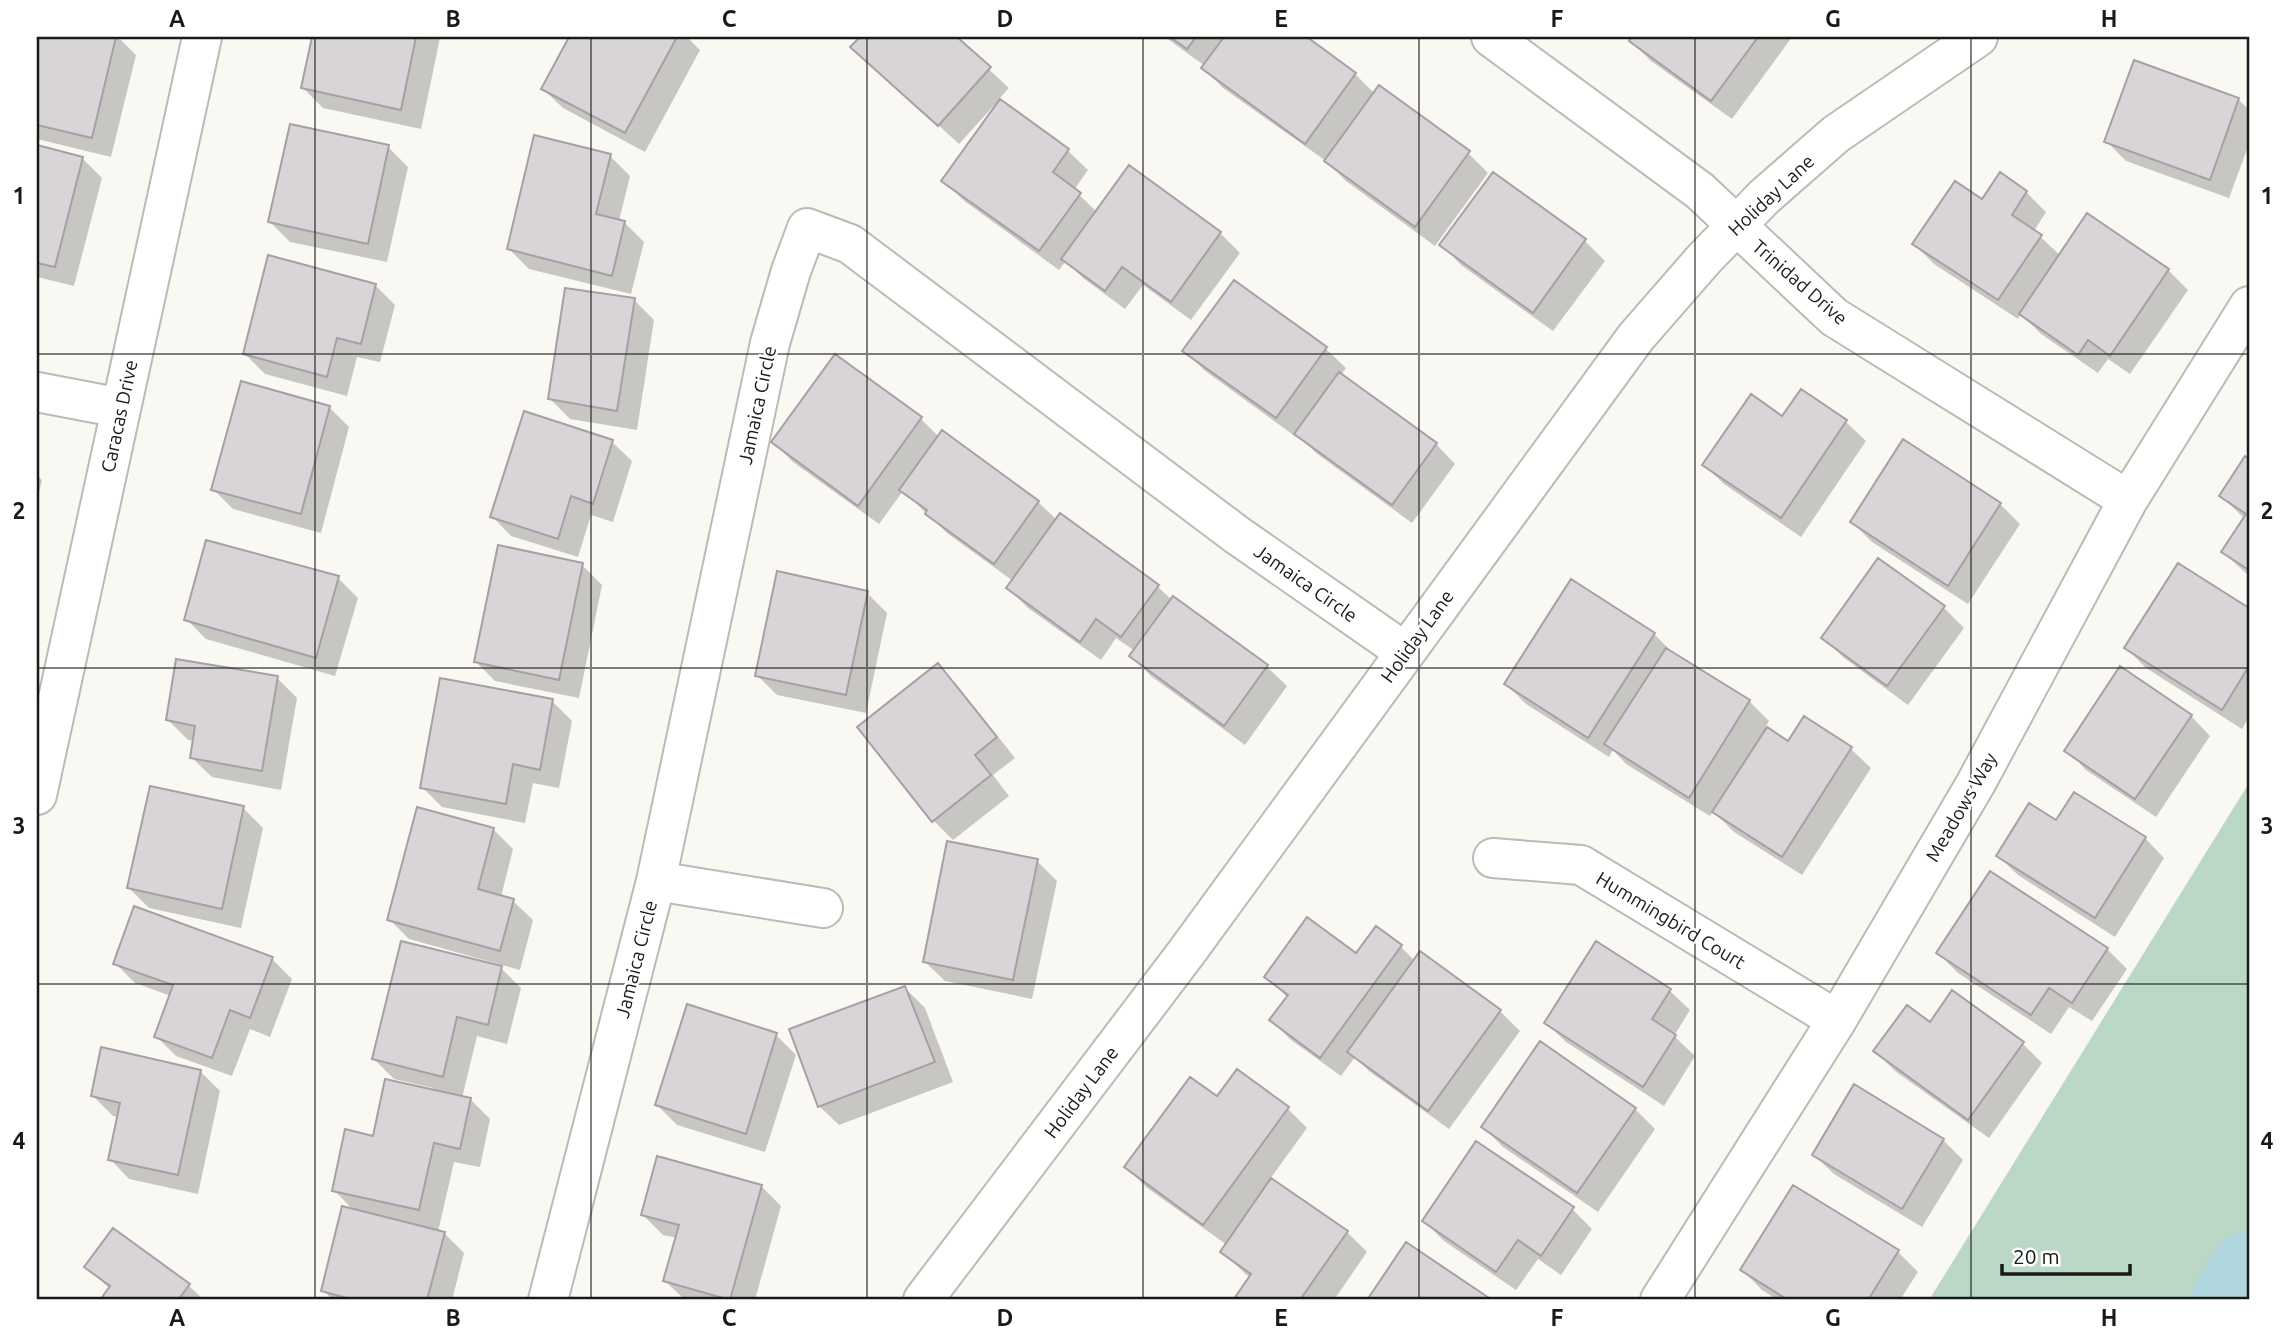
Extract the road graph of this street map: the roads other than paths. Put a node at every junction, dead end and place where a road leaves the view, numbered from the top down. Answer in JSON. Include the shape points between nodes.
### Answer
{"nodes":[{"id":1,"x":202,"y":37,"type":"edge"},
{"id":2,"x":1978,"y":37,"type":"edge"},
{"id":3,"x":1510,"y":42,"type":"edge"},
{"id":4,"x":1737,"y":226,"type":"junction"},
{"id":5,"x":2249,"y":306,"type":"edge"},
{"id":6,"x":37,"y":392,"type":"edge"},
{"id":7,"x":121,"y":408,"type":"junction"},
{"id":8,"x":2128,"y":500,"type":"junction"},
{"id":9,"x":1405,"y":652,"type":"junction"},
{"id":10,"x":37,"y":795,"type":"edge"},
{"id":11,"x":1493,"y":858,"type":"dead end"},
{"id":12,"x":656,"y":881,"type":"junction"},
{"id":13,"x":823,"y":908,"type":"dead end"},
{"id":14,"x":1837,"y":1020,"type":"junction"},
{"id":15,"x":548,"y":1300,"type":"edge"},
{"id":16,"x":923,"y":1300,"type":"edge"},
{"id":17,"x":1660,"y":1300,"type":"edge"}],
"edges":[{"from":1,"to":7,"type":"street","name":"Caracas Drive"},
{"from":2,"to":4,"type":"street","name":"Holiday Lane","via":[[1836,134]]},
{"from":3,"to":4,"type":"street","name":"Trinidad Drive","via":[[1700,191]]},
{"from":4,"to":8,"type":"street","name":"Trinidad Drive","via":[[1834,317]]},
{"from":4,"to":9,"type":"street","name":"Holiday Lane","via":[[1636,337]]},
{"from":5,"to":8,"type":"street","name":"Meadows Way"},
{"from":6,"to":7,"type":"street"},
{"from":7,"to":10,"type":"street","name":"Caracas Drive"},
{"from":8,"to":14,"type":"street","name":"Meadows Way","via":[[1976,783]]},
{"from":9,"to":12,"type":"street","name":"Jamaica Circle","via":[[1237,535],[850,244],[807,228],[770,342]]},
{"from":9,"to":16,"type":"street","name":"Holiday Lane","via":[[1186,953]]},
{"from":11,"to":14,"type":"street","name":"Hummingbird Court","via":[[1581,865]]},
{"from":12,"to":13,"type":"street"},
{"from":12,"to":15,"type":"street","name":"Jamaica Circle"},
{"from":14,"to":17,"type":"street","name":"Meadows Way"}]}
